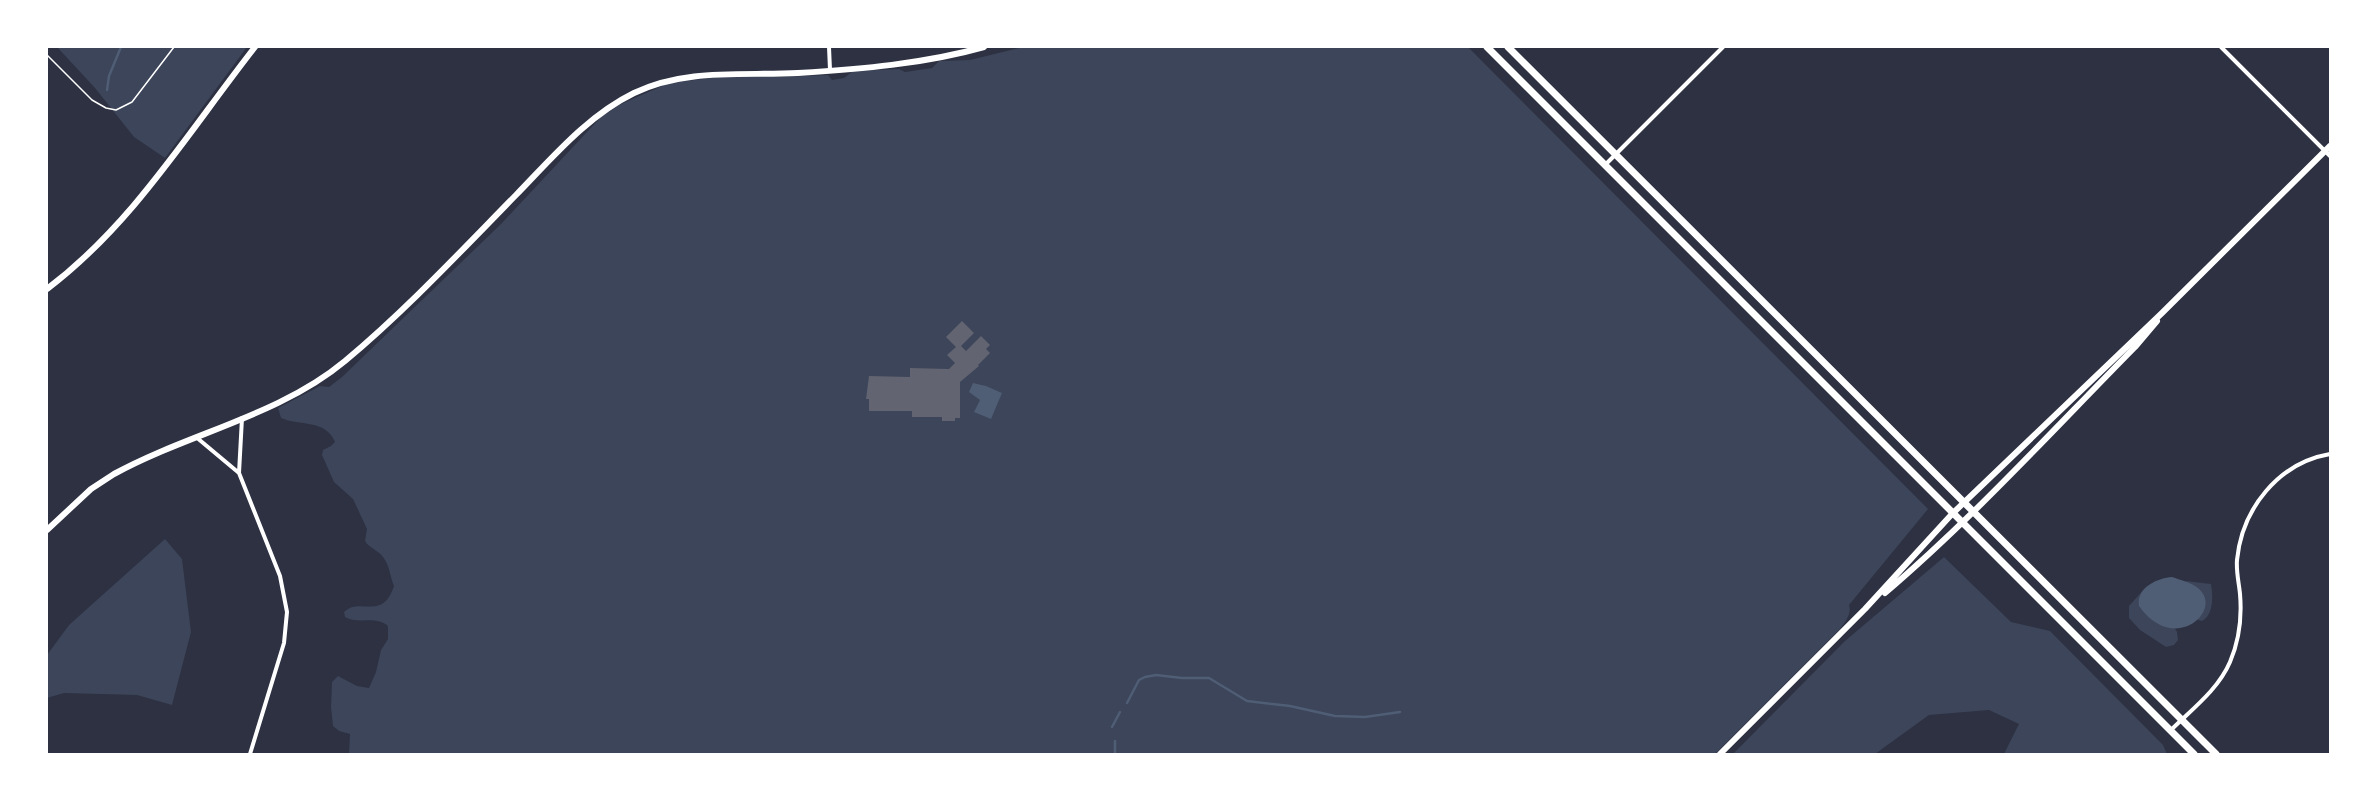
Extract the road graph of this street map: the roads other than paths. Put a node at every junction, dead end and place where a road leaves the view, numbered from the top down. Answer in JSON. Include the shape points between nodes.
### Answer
{"nodes":[{"id":1,"x":255,"y":47,"type":"edge"},
{"id":2,"x":829,"y":47,"type":"edge"},
{"id":3,"x":984,"y":47,"type":"edge"},
{"id":4,"x":1487,"y":47,"type":"edge"},
{"id":5,"x":1508,"y":47,"type":"edge"},
{"id":6,"x":1723,"y":47,"type":"edge"},
{"id":7,"x":2221,"y":47,"type":"edge"},
{"id":8,"x":830,"y":70,"type":"junction"},
{"id":9,"x":2330,"y":146,"type":"edge"},
{"id":10,"x":2325,"y":151,"type":"junction"},
{"id":11,"x":1615,"y":154,"type":"junction"},
{"id":12,"x":2330,"y":156,"type":"edge"},
{"id":13,"x":1604,"y":165,"type":"junction"},
{"id":14,"x":47,"y":289,"type":"edge"},
{"id":15,"x":2162,"y":313,"type":"junction"},
{"id":16,"x":242,"y":418,"type":"junction"},
{"id":17,"x":196,"y":437,"type":"junction"},
{"id":18,"x":2330,"y":454,"type":"edge"},
{"id":19,"x":239,"y":473,"type":"junction"},
{"id":20,"x":1964,"y":502,"type":"junction"},
{"id":21,"x":1973,"y":512,"type":"junction"},
{"id":22,"x":1952,"y":514,"type":"junction"},
{"id":23,"x":1961,"y":523,"type":"junction"},
{"id":24,"x":47,"y":530,"type":"edge"},
{"id":25,"x":1865,"y":609,"type":"junction"},
{"id":26,"x":2182,"y":720,"type":"junction"},
{"id":27,"x":2170,"y":731,"type":"junction"},
{"id":28,"x":250,"y":754,"type":"edge"},
{"id":29,"x":1720,"y":754,"type":"edge"},
{"id":30,"x":2194,"y":754,"type":"edge"},
{"id":31,"x":2216,"y":754,"type":"edge"}],
"edges":[{"from":1,"to":14,"type":"street","via":[[172,159],[129,211],[85,258]]},
{"from":2,"to":8,"type":"street"},
{"from":3,"to":8,"type":"street","via":[[918,61]]},
{"from":4,"to":13,"type":"main road"},
{"from":5,"to":11,"type":"main road"},
{"from":6,"to":11,"type":"street"},
{"from":7,"to":10,"type":"street"},
{"from":8,"to":16,"type":"street","via":[[715,74],[676,79],[650,86],[614,104],[573,137],[450,262],[346,360],[302,391]]},
{"from":9,"to":10,"type":"street"},
{"from":10,"to":12,"type":"street"},
{"from":10,"to":15,"type":"street"},
{"from":11,"to":13,"type":"street"},
{"from":11,"to":20,"type":"main road"},
{"from":13,"to":22,"type":"main road"},
{"from":15,"to":20,"type":"street"},
{"from":15,"to":21,"type":"street","via":[[2135,347]]},
{"from":16,"to":17,"type":"street"},
{"from":16,"to":19,"type":"street"},
{"from":17,"to":19,"type":"street"},
{"from":17,"to":24,"type":"street","via":[[114,474],[91,489]]},
{"from":18,"to":26,"type":"street","via":[[2290,469],[2267,489],[2249,517],[2237,560],[2240,611],[2230,663],[2220,681]]},
{"from":19,"to":28,"type":"street","via":[[280,576],[287,612],[284,643]]},
{"from":20,"to":21,"type":"main road"},
{"from":20,"to":22,"type":"street"},
{"from":21,"to":23,"type":"street"},
{"from":21,"to":26,"type":"main road"},
{"from":22,"to":23,"type":"main road"},
{"from":22,"to":25,"type":"street"},
{"from":23,"to":25,"type":"street"},
{"from":23,"to":27,"type":"main road"},
{"from":25,"to":29,"type":"street"},
{"from":26,"to":27,"type":"street"},
{"from":26,"to":31,"type":"main road"},
{"from":27,"to":30,"type":"main road"}]}
